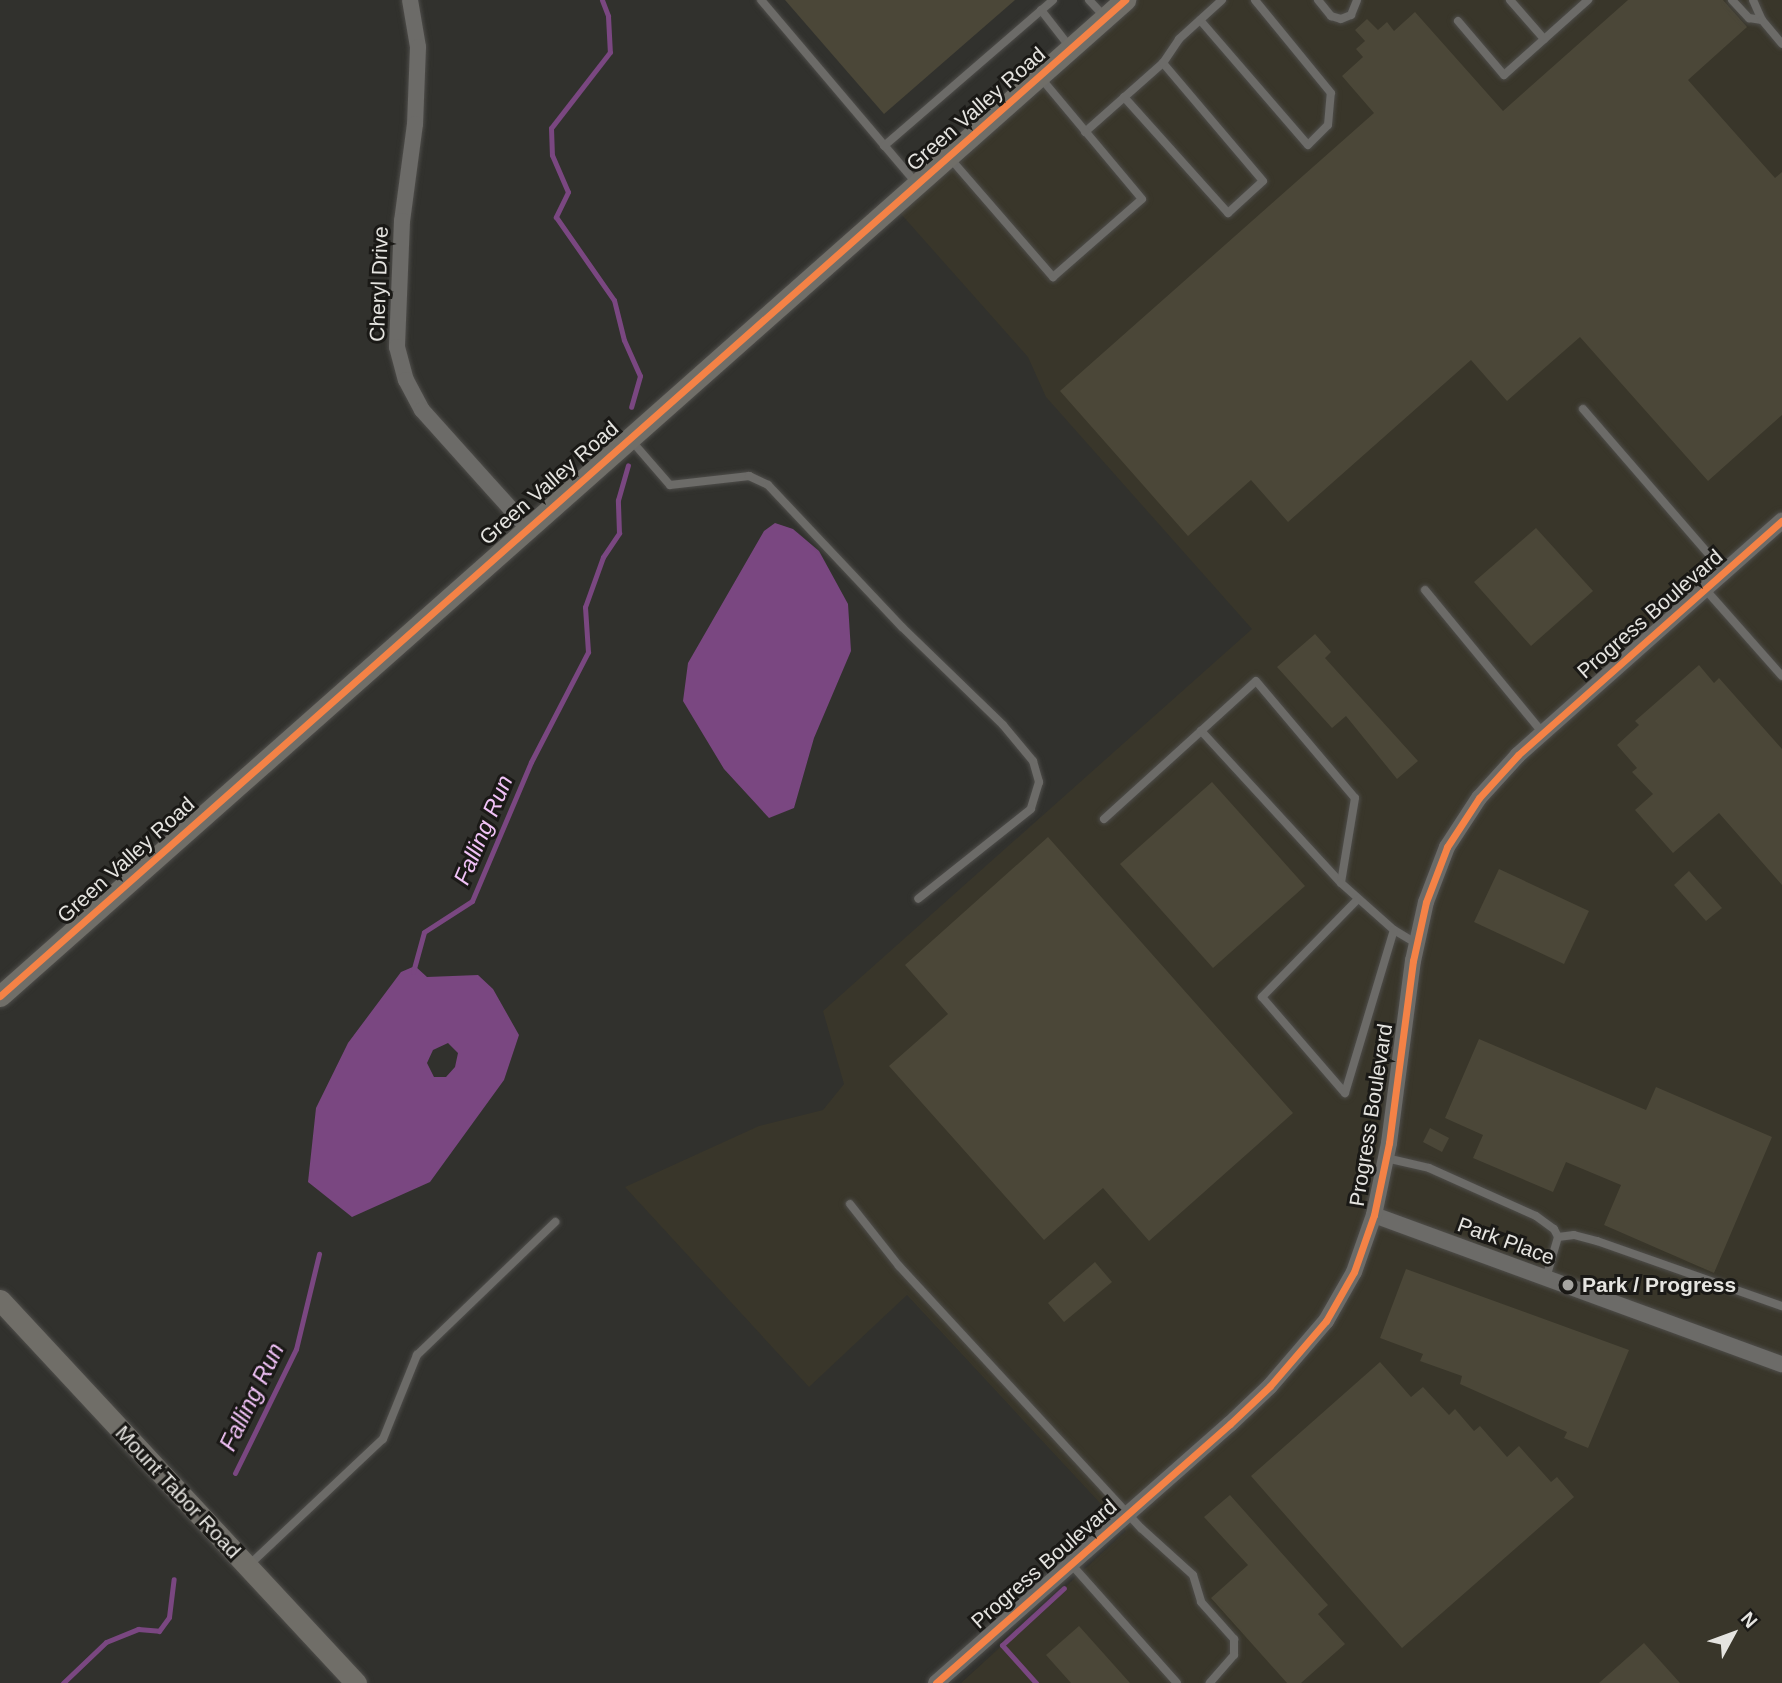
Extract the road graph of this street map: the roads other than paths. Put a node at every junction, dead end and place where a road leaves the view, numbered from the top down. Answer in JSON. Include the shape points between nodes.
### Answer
{"nodes":[{"id":1,"x":410,"y":0,"type":"edge"},
{"id":2,"x":761,"y":0,"type":"edge"},
{"id":3,"x":1054,"y":0,"type":"edge"},
{"id":4,"x":1089,"y":0,"type":"edge"},
{"id":5,"x":1125,"y":0,"type":"edge"},
{"id":6,"x":1222,"y":0,"type":"edge"},
{"id":7,"x":1255,"y":0,"type":"edge"},
{"id":8,"x":1318,"y":0,"type":"edge"},
{"id":9,"x":1357,"y":0,"type":"edge"},
{"id":10,"x":1510,"y":0,"type":"edge"},
{"id":11,"x":1732,"y":0,"type":"edge"},
{"id":12,"x":1753,"y":0,"type":"edge"},
{"id":13,"x":1582,"y":2,"type":"edge"},
{"id":14,"x":1041,"y":10,"type":"junction"},
{"id":15,"x":1105,"y":17,"type":"junction"},
{"id":16,"x":1199,"y":20,"type":"junction"},
{"id":17,"x":1762,"y":20,"type":"junction"},
{"id":18,"x":1458,"y":21,"type":"dead end"},
{"id":19,"x":1544,"y":39,"type":"junction"},
{"id":20,"x":1782,"y":44,"type":"edge"},
{"id":21,"x":1072,"y":49,"type":"junction"},
{"id":22,"x":1163,"y":64,"type":"junction"},
{"id":23,"x":1040,"y":77,"type":"junction"},
{"id":24,"x":1124,"y":97,"type":"junction"},
{"id":25,"x":1085,"y":131,"type":"junction"},
{"id":26,"x":884,"y":146,"type":"junction"},
{"id":27,"x":949,"y":156,"type":"junction"},
{"id":28,"x":917,"y":184,"type":"junction"},
{"id":29,"x":1583,"y":409,"type":"dead end"},
{"id":30,"x":628,"y":437,"type":"junction"},
{"id":31,"x":1782,"y":521,"type":"edge"},
{"id":32,"x":526,"y":526,"type":"junction"},
{"id":33,"x":1724,"y":572,"type":"junction"},
{"id":34,"x":1705,"y":589,"type":"junction"},
{"id":35,"x":1425,"y":590,"type":"dead end"},
{"id":36,"x":1782,"y":676,"type":"edge"},
{"id":37,"x":1201,"y":731,"type":"junction"},
{"id":38,"x":1543,"y":733,"type":"junction"},
{"id":39,"x":1104,"y":819,"type":"dead end"},
{"id":40,"x":1341,"y":883,"type":"junction"},
{"id":41,"x":918,"y":898,"type":"dead end"},
{"id":42,"x":1357,"y":900,"type":"junction"},
{"id":43,"x":1394,"y":930,"type":"junction"},
{"id":44,"x":1417,"y":944,"type":"junction"},
{"id":45,"x":0,"y":996,"type":"edge"},
{"id":46,"x":1385,"y":1158,"type":"junction"},
{"id":47,"x":850,"y":1204,"type":"dead end"},
{"id":48,"x":1374,"y":1215,"type":"junction"},
{"id":49,"x":555,"y":1222,"type":"dead end"},
{"id":50,"x":1558,"y":1237,"type":"junction"},
{"id":51,"x":1546,"y":1278,"type":"junction"},
{"id":52,"x":0,"y":1300,"type":"edge"},
{"id":53,"x":1782,"y":1306,"type":"edge"},
{"id":54,"x":1782,"y":1364,"type":"edge"},
{"id":55,"x":1130,"y":1512,"type":"junction"},
{"id":56,"x":1071,"y":1564,"type":"junction"},
{"id":57,"x":248,"y":1566,"type":"junction"},
{"id":58,"x":356,"y":1683,"type":"edge"},
{"id":59,"x":936,"y":1683,"type":"edge"},
{"id":60,"x":1177,"y":1683,"type":"edge"},
{"id":61,"x":1210,"y":1683,"type":"edge"}],
"edges":[{"from":1,"to":32,"type":"street","name":"Cheryl Drive","via":[[418,47],[402,221],[397,346],[406,380],[422,410]]},
{"from":2,"to":26,"type":"lane"},
{"from":3,"to":14,"type":"lane"},
{"from":4,"to":15,"type":"lane"},
{"from":5,"to":15,"type":"street","name":"Green Valley Road"},
{"from":6,"to":16,"type":"lane"},
{"from":7,"to":16,"type":"lane","via":[[1331,93],[1328,124],[1308,145]]},
{"from":8,"to":9,"type":"lane","via":[[1331,16],[1341,19],[1351,15]]},
{"from":10,"to":19,"type":"lane"},
{"from":11,"to":17,"type":"lane","via":[[1749,18]]},
{"from":12,"to":17,"type":"lane"},
{"from":13,"to":19,"type":"lane"},
{"from":14,"to":21,"type":"lane"},
{"from":14,"to":26,"type":"lane"},
{"from":15,"to":21,"type":"street","name":"Green Valley Road"},
{"from":16,"to":22,"type":"lane"},
{"from":17,"to":20,"type":"lane"},
{"from":18,"to":19,"type":"lane","via":[[1504,75]]},
{"from":21,"to":23,"type":"street","name":"Green Valley Road"},
{"from":22,"to":24,"type":"lane"},
{"from":22,"to":24,"type":"lane","via":[[1263,181],[1228,213]]},
{"from":23,"to":25,"type":"lane"},
{"from":23,"to":27,"type":"street","name":"Green Valley Road"},
{"from":24,"to":25,"type":"lane"},
{"from":25,"to":27,"type":"lane","via":[[1142,200],[1053,277]]},
{"from":26,"to":28,"type":"lane"},
{"from":27,"to":28,"type":"street","name":"Green Valley Road"},
{"from":28,"to":30,"type":"street","name":"Green Valley Road"},
{"from":29,"to":33,"type":"lane"},
{"from":30,"to":32,"type":"street","name":"Green Valley Road"},
{"from":30,"to":41,"type":"lane","via":[[670,485],[749,476],[768,485],[902,627],[1003,725],[1032,761],[1040,782],[1031,809]]},
{"from":31,"to":33,"type":"street","name":"Progress Boulevard"},
{"from":32,"to":45,"type":"street","name":"Green Valley Road"},
{"from":33,"to":34,"type":"street","name":"Progress Boulevard"},
{"from":34,"to":36,"type":"lane"},
{"from":34,"to":38,"type":"street","name":"Progress Boulevard"},
{"from":35,"to":38,"type":"lane"},
{"from":37,"to":39,"type":"lane"},
{"from":37,"to":40,"type":"lane"},
{"from":37,"to":40,"type":"lane","via":[[1256,681],[1355,798]]},
{"from":38,"to":44,"type":"street","name":"Progress Boulevard","via":[[1479,798],[1447,847],[1426,902]]},
{"from":40,"to":42,"type":"lane"},
{"from":42,"to":43,"type":"lane"},
{"from":42,"to":43,"type":"lane","via":[[1262,997],[1345,1093]]},
{"from":43,"to":44,"type":"lane"},
{"from":44,"to":46,"type":"street","name":"Progress Boulevard"},
{"from":46,"to":48,"type":"street","name":"Progress Boulevard"},
{"from":46,"to":50,"type":"lane","via":[[1429,1168],[1536,1216]]},
{"from":47,"to":55,"type":"lane","via":[[899,1266]]},
{"from":48,"to":51,"type":"street","name":"Park Place"},
{"from":48,"to":55,"type":"street","name":"Progress Boulevard","via":[[1341,1296],[1308,1344],[1260,1395]]},
{"from":49,"to":57,"type":"lane","via":[[416,1355],[383,1439]]},
{"from":50,"to":51,"type":"lane"},
{"from":50,"to":53,"type":"lane","via":[[1574,1235],[1597,1241]]},
{"from":51,"to":54,"type":"street","name":"Park Place"},
{"from":52,"to":57,"type":"street","name":"Mount Tabor Road"},
{"from":55,"to":56,"type":"street","name":"Progress Boulevard"},
{"from":55,"to":61,"type":"lane","via":[[1193,1574],[1201,1602],[1234,1639],[1234,1655]]},
{"from":56,"to":59,"type":"street","name":"Progress Boulevard"},
{"from":56,"to":60,"type":"lane"},
{"from":57,"to":58,"type":"street","name":"Mount Tabor Road"}]}
